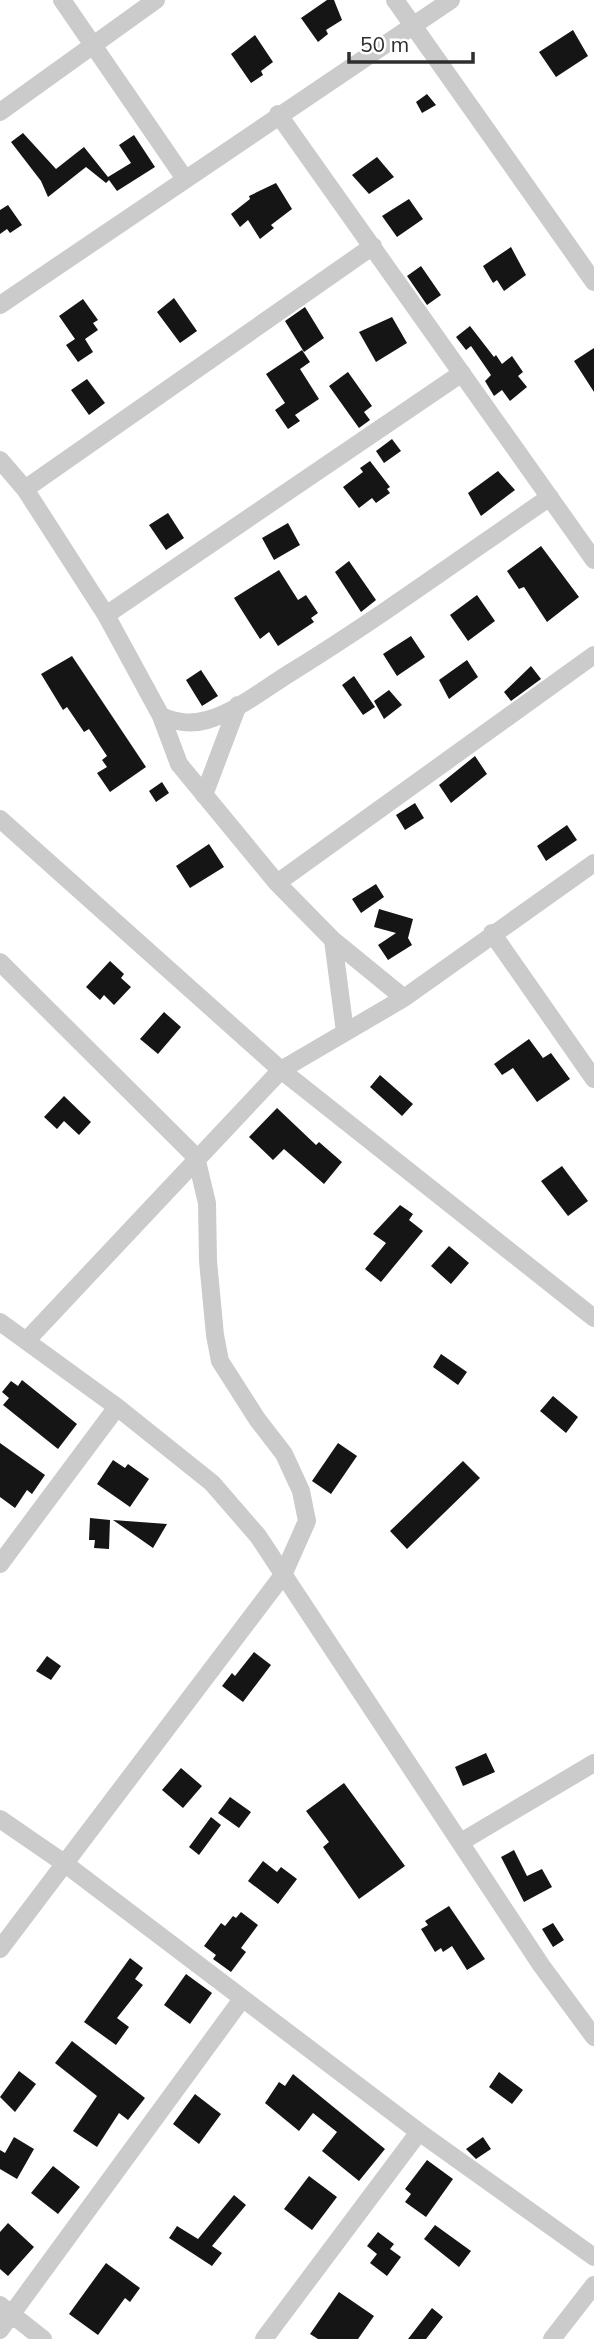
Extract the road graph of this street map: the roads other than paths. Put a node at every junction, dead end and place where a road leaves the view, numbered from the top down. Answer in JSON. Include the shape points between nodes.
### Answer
{"nodes":[{"id":1,"x":62,"y":0,"type":"edge"},
{"id":2,"x":156,"y":0,"type":"edge"},
{"id":3,"x":395,"y":0,"type":"edge"},
{"id":4,"x":451,"y":0,"type":"edge"},
{"id":5,"x":412,"y":24,"type":"junction"},
{"id":6,"x":94,"y":45,"type":"junction"},
{"id":7,"x":0,"y":112,"type":"edge"},
{"id":8,"x":278,"y":114,"type":"junction"},
{"id":9,"x":185,"y":179,"type":"junction"},
{"id":10,"x":373,"y":246,"type":"junction"},
{"id":11,"x":594,"y":282,"type":"edge"},
{"id":12,"x":0,"y":305,"type":"edge"},
{"id":13,"x":462,"y":373,"type":"junction"},
{"id":14,"x":0,"y":460,"type":"edge"},
{"id":15,"x":25,"y":489,"type":"junction"},
{"id":16,"x":550,"y":497,"type":"junction"},
{"id":17,"x":594,"y":560,"type":"edge"},
{"id":18,"x":106,"y":615,"type":"junction"},
{"id":19,"x":594,"y":655,"type":"edge"},
{"id":20,"x":238,"y":705,"type":"junction"},
{"id":21,"x":161,"y":716,"type":"junction"},
{"id":22,"x":204,"y":795,"type":"junction"},
{"id":23,"x":0,"y":819,"type":"edge"},
{"id":24,"x":594,"y":863,"type":"edge"},
{"id":25,"x":277,"y":883,"type":"junction"},
{"id":26,"x":492,"y":933,"type":"junction"},
{"id":27,"x":333,"y":940,"type":"junction"},
{"id":28,"x":0,"y":962,"type":"edge"},
{"id":29,"x":404,"y":998,"type":"junction"},
{"id":30,"x":345,"y":1032,"type":"junction"},
{"id":31,"x":281,"y":1070,"type":"junction"},
{"id":32,"x":594,"y":1079,"type":"edge"},
{"id":33,"x":197,"y":1157,"type":"junction"},
{"id":34,"x":594,"y":1318,"type":"edge"},
{"id":35,"x":0,"y":1322,"type":"edge"},
{"id":36,"x":27,"y":1340,"type":"junction"},
{"id":37,"x":117,"y":1407,"type":"junction"},
{"id":38,"x":0,"y":1564,"type":"edge"},
{"id":39,"x":283,"y":1575,"type":"junction"},
{"id":40,"x":594,"y":1763,"type":"edge"},
{"id":41,"x":0,"y":1819,"type":"edge"},
{"id":42,"x":461,"y":1842,"type":"junction"},
{"id":43,"x":64,"y":1863,"type":"junction"},
{"id":44,"x":0,"y":1949,"type":"edge"},
{"id":45,"x":242,"y":1999,"type":"junction"},
{"id":46,"x":594,"y":2037,"type":"edge"},
{"id":47,"x":419,"y":2132,"type":"junction"},
{"id":48,"x":594,"y":2257,"type":"edge"},
{"id":49,"x":594,"y":2285,"type":"edge"},
{"id":50,"x":6,"y":2310,"type":"edge"},
{"id":51,"x":0,"y":2330,"type":"edge"},
{"id":52,"x":43,"y":2339,"type":"edge"},
{"id":53,"x":264,"y":2339,"type":"edge"},
{"id":54,"x":552,"y":2339,"type":"edge"}],
"edges":[{"from":1,"to":6,"type":"street"},
{"from":2,"to":6,"type":"street"},
{"from":3,"to":5,"type":"street"},
{"from":4,"to":5,"type":"street"},
{"from":5,"to":8,"type":"street"},
{"from":5,"to":11,"type":"street"},
{"from":6,"to":7,"type":"street"},
{"from":6,"to":9,"type":"street"},
{"from":8,"to":9,"type":"street"},
{"from":8,"to":10,"type":"street"},
{"from":9,"to":12,"type":"street"},
{"from":10,"to":13,"type":"street"},
{"from":10,"to":15,"type":"street"},
{"from":13,"to":16,"type":"street"},
{"from":13,"to":18,"type":"street"},
{"from":14,"to":15,"type":"street"},
{"from":15,"to":18,"type":"street"},
{"from":16,"to":17,"type":"street"},
{"from":16,"to":20,"type":"street","via":[[315,658]]},
{"from":18,"to":21,"type":"street"},
{"from":19,"to":25,"type":"street"},
{"from":20,"to":21,"type":"street","via":[[192,723]]},
{"from":20,"to":22,"type":"street"},
{"from":21,"to":22,"type":"street","via":[[179,764]]},
{"from":22,"to":25,"type":"street"},
{"from":23,"to":31,"type":"street"},
{"from":24,"to":26,"type":"street"},
{"from":25,"to":27,"type":"street"},
{"from":26,"to":29,"type":"street"},
{"from":26,"to":32,"type":"street"},
{"from":27,"to":29,"type":"street"},
{"from":27,"to":30,"type":"street"},
{"from":28,"to":33,"type":"street"},
{"from":29,"to":30,"type":"street"},
{"from":30,"to":31,"type":"street"},
{"from":31,"to":33,"type":"street"},
{"from":31,"to":34,"type":"street"},
{"from":33,"to":36,"type":"street"},
{"from":33,"to":39,"type":"street","via":[[207,1203],[209,1272],[220,1361],[284,1454],[303,1501],[307,1521]]},
{"from":35,"to":36,"type":"street"},
{"from":36,"to":37,"type":"street"},
{"from":37,"to":38,"type":"street"},
{"from":37,"to":39,"type":"street","via":[[212,1483],[258,1536]]},
{"from":39,"to":42,"type":"street"},
{"from":39,"to":43,"type":"street"},
{"from":40,"to":42,"type":"street"},
{"from":41,"to":43,"type":"street"},
{"from":42,"to":46,"type":"street"},
{"from":43,"to":44,"type":"street"},
{"from":43,"to":45,"type":"street"},
{"from":45,"to":47,"type":"street"},
{"from":45,"to":50,"type":"street"},
{"from":47,"to":48,"type":"street"},
{"from":47,"to":53,"type":"street"},
{"from":49,"to":54,"type":"street"},
{"from":50,"to":51,"type":"street"},
{"from":50,"to":52,"type":"street"}]}
